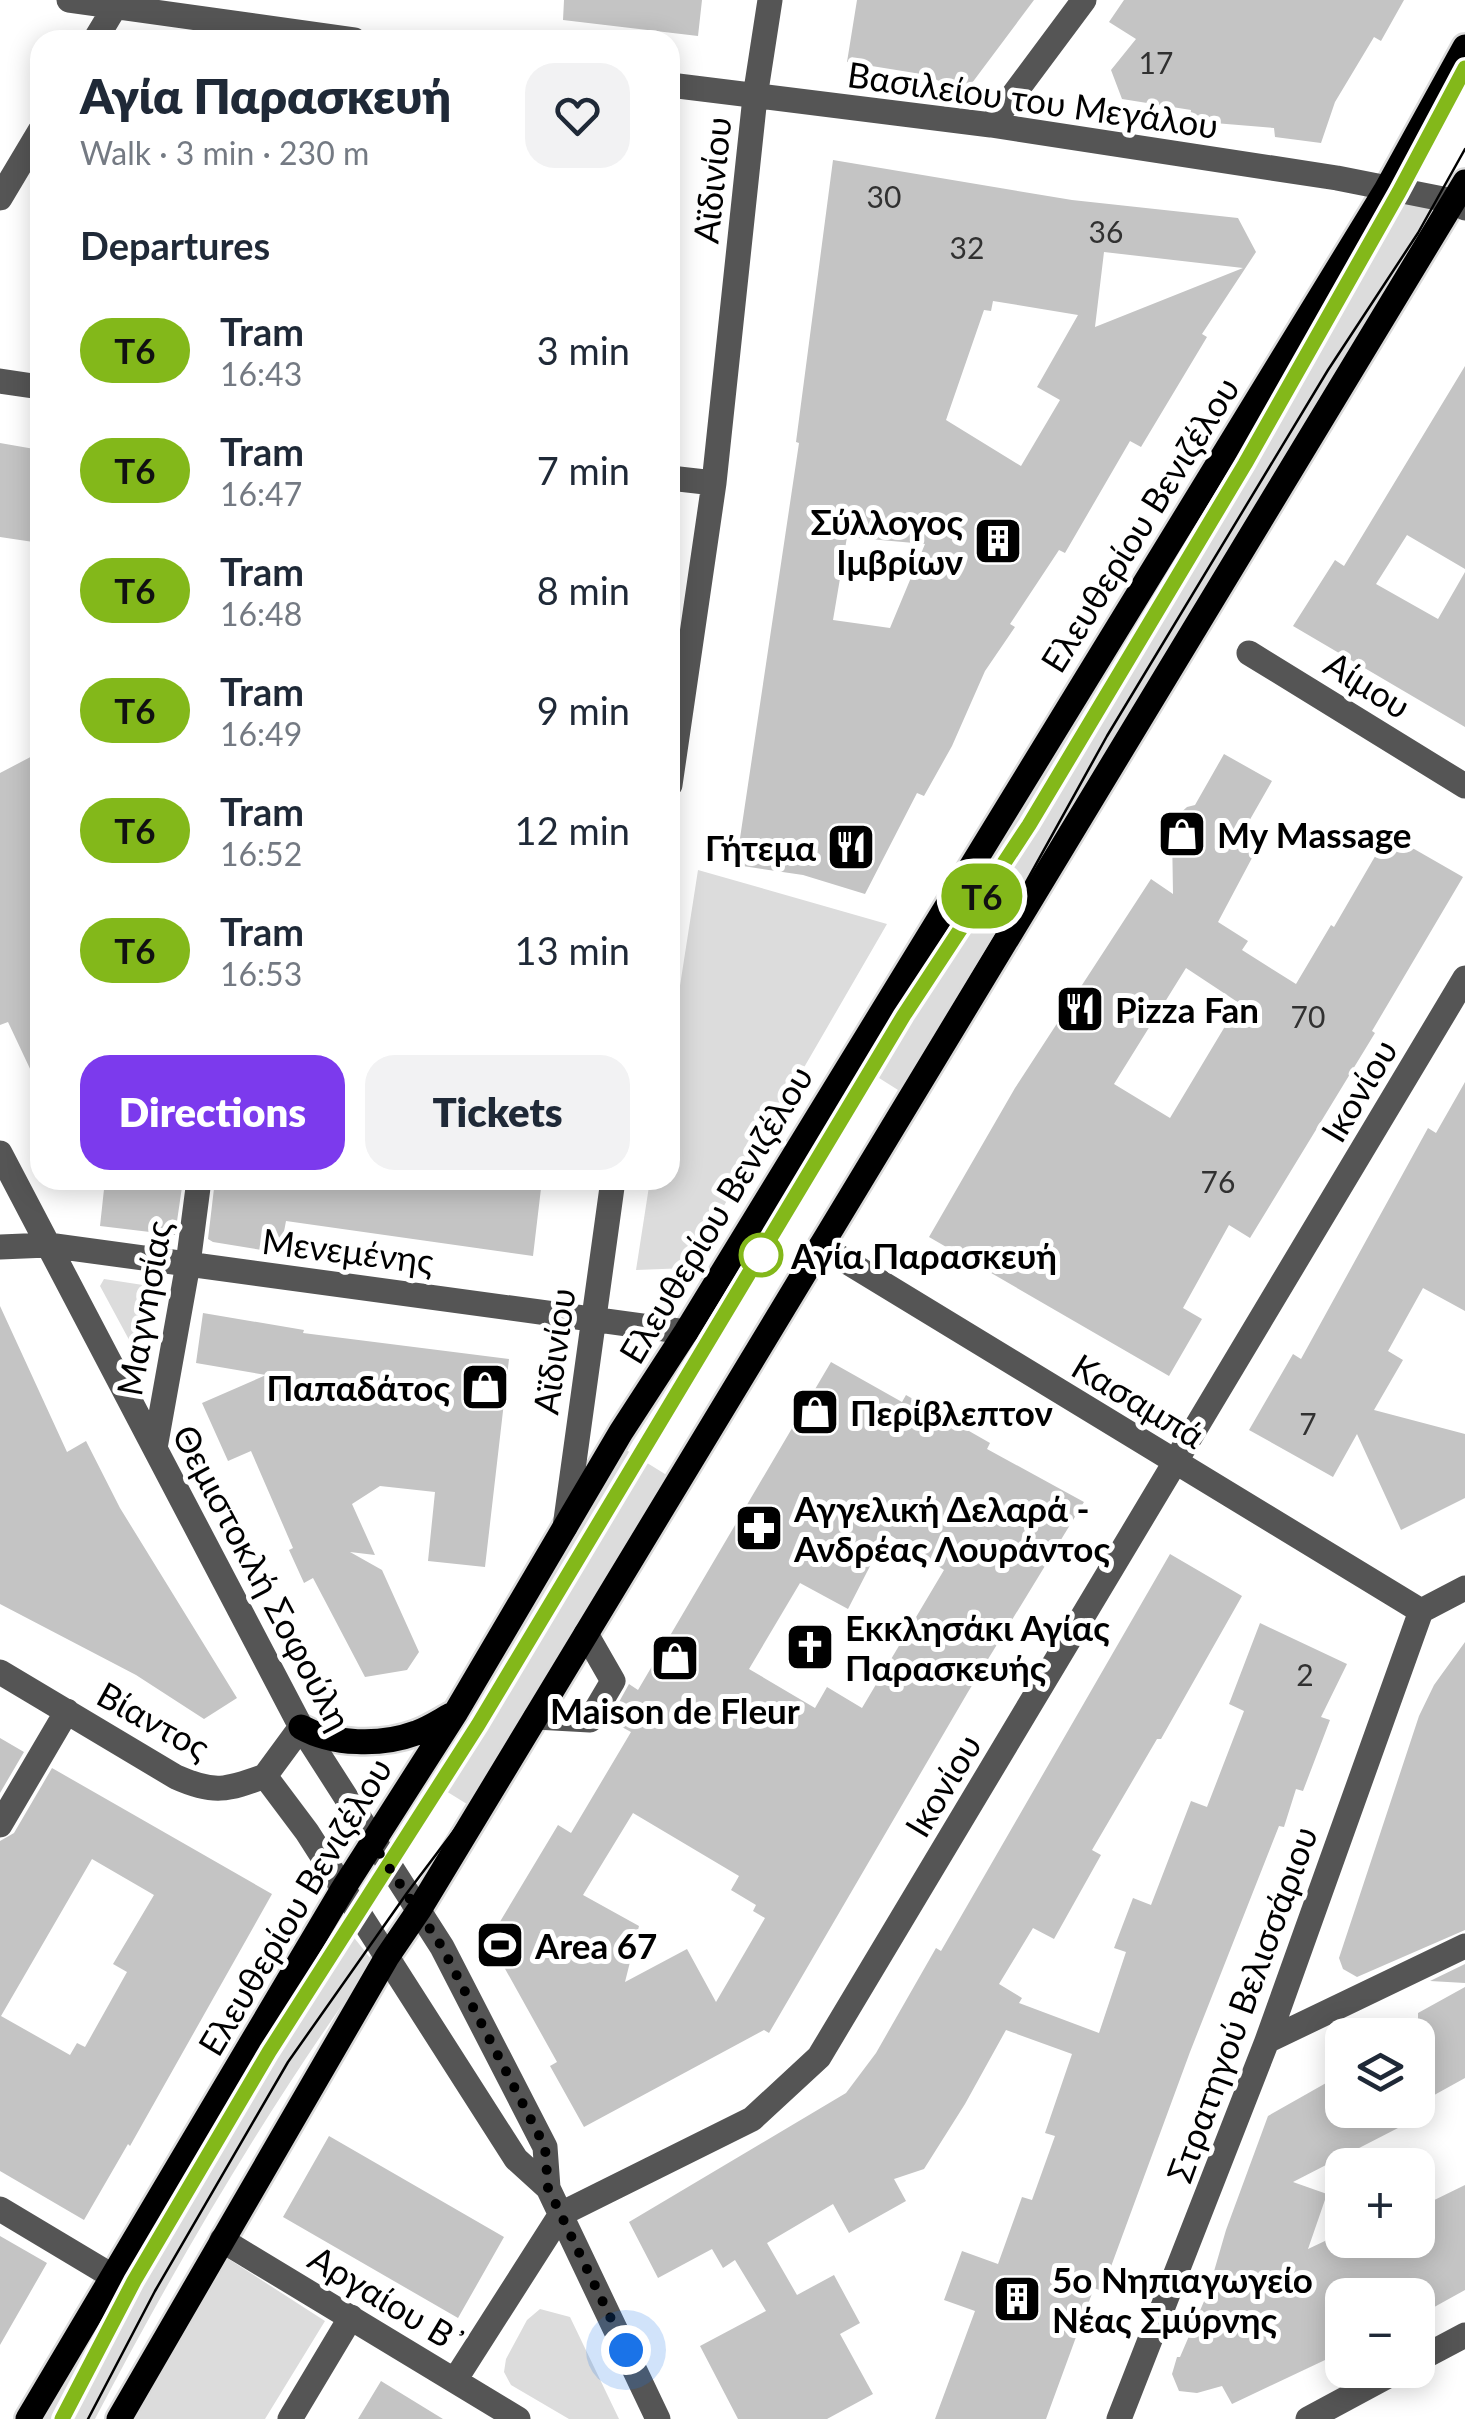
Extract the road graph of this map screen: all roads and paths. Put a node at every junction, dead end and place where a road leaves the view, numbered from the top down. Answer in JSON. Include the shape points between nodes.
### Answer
{"nodes":[{"id":1,"x":69,"y":0,"type":"edge"},
{"id":2,"x":770,"y":0,"type":"edge"},
{"id":3,"x":1084,"y":0,"type":"edge"},
{"id":4,"x":117,"y":3,"type":"edge"},
{"id":5,"x":100,"y":30,"type":"edge"},
{"id":6,"x":290,"y":30,"type":"edge"},
{"id":7,"x":1465,"y":47,"type":"edge"},
{"id":8,"x":680,"y":86,"type":"edge"},
{"id":9,"x":755,"y":97,"type":"junction"},
{"id":10,"x":991,"y":124,"type":"junction"},
{"id":11,"x":30,"y":148,"type":"edge"},
{"id":12,"x":1386,"y":190,"type":"junction"},
{"id":13,"x":1461,"y":197,"type":"edge"},
{"id":14,"x":0,"y":198,"type":"edge"},
{"id":15,"x":0,"y":380,"type":"edge"},
{"id":16,"x":30,"y":385,"type":"edge"},
{"id":17,"x":680,"y":479,"type":"edge"},
{"id":18,"x":714,"y":484,"type":"junction"},
{"id":19,"x":1250,"y":653,"type":"dead end"},
{"id":20,"x":680,"y":717,"type":"edge"},
{"id":21,"x":1465,"y":786,"type":"edge"},
{"id":22,"x":1465,"y":978,"type":"edge"},
{"id":23,"x":0,"y":1153,"type":"edge"},
{"id":24,"x":198,"y":1190,"type":"edge"},
{"id":25,"x":612,"y":1190,"type":"edge"},
{"id":26,"x":48,"y":1245,"type":"junction"},
{"id":27,"x":0,"y":1246,"type":"edge"},
{"id":28,"x":821,"y":1246,"type":"junction"},
{"id":29,"x":188,"y":1264,"type":"junction"},
{"id":30,"x":593,"y":1317,"type":"junction"},
{"id":31,"x":686,"y":1332,"type":"junction"},
{"id":32,"x":154,"y":1448,"type":"junction"},
{"id":33,"x":1176,"y":1463,"type":"junction"},
{"id":34,"x":564,"y":1532,"type":"junction"},
{"id":35,"x":1465,"y":1588,"type":"edge"},
{"id":36,"x":1421,"y":1611,"type":"junction"},
{"id":37,"x":586,"y":1634,"type":"junction"},
{"id":38,"x":0,"y":1672,"type":"edge"},
{"id":39,"x":68,"y":1711,"type":"junction"},
{"id":40,"x":456,"y":1712,"type":"junction"},
{"id":41,"x":536,"y":1717,"type":"junction"},
{"id":42,"x":301,"y":1727,"type":"junction"},
{"id":43,"x":265,"y":1776,"type":"junction"},
{"id":44,"x":0,"y":1826,"type":"edge"},
{"id":45,"x":372,"y":1842,"type":"junction"},
{"id":46,"x":343,"y":1889,"type":"junction"},
{"id":47,"x":420,"y":1910,"type":"junction"},
{"id":48,"x":1465,"y":1946,"type":"edge"},
{"id":49,"x":387,"y":1957,"type":"junction"},
{"id":50,"x":1267,"y":2041,"type":"junction"},
{"id":51,"x":548,"y":2188,"type":"junction"},
{"id":52,"x":0,"y":2209,"type":"edge"},
{"id":53,"x":561,"y":2214,"type":"junction"},
{"id":54,"x":222,"y":2240,"type":"junction"},
{"id":55,"x":112,"y":2276,"type":"junction"},
{"id":56,"x":351,"y":2317,"type":"junction"},
{"id":57,"x":1465,"y":2335,"type":"edge"},
{"id":58,"x":1435,"y":2351,"type":"edge"},
{"id":59,"x":455,"y":2380,"type":"junction"},
{"id":60,"x":1366,"y":2388,"type":"edge"},
{"id":61,"x":28,"y":2419,"type":"edge"},
{"id":62,"x":118,"y":2419,"type":"edge"},
{"id":63,"x":290,"y":2419,"type":"edge"},
{"id":64,"x":518,"y":2419,"type":"edge"},
{"id":65,"x":658,"y":2419,"type":"edge"},
{"id":66,"x":1119,"y":2419,"type":"edge"},
{"id":67,"x":1308,"y":2419,"type":"edge"}],
"edges":[{"from":1,"to":4,"type":"street"},
{"from":2,"to":9,"type":"street","name":"Αϊδινίου"},
{"from":3,"to":10,"type":"street"},
{"from":4,"to":5,"type":"street"},
{"from":4,"to":6,"type":"street"},
{"from":7,"to":12,"type":"main road","name":"Ελευθερίου Βενιζέλου"},
{"from":8,"to":9,"type":"street","name":"Βασιλείου του Μεγάλου"},
{"from":9,"to":10,"type":"street","name":"Βασιλείου του Μεγάλου"},
{"from":9,"to":18,"type":"street","name":"Αϊδινίου"},
{"from":10,"to":12,"type":"street","name":"Βασιλείου του Μεγάλου"},
{"from":11,"to":14,"type":"street"},
{"from":12,"to":13,"type":"street","name":"Βασιλείου του Μεγάλου"},
{"from":12,"to":31,"type":"main road","name":"Ελευθερίου Βενιζέλου"},
{"from":13,"to":28,"type":"main road"},
{"from":15,"to":16,"type":"street"},
{"from":17,"to":18,"type":"street"},
{"from":18,"to":20,"type":"street","name":"Αϊδινίου"},
{"from":19,"to":21,"type":"street","name":"Αίμου"},
{"from":22,"to":33,"type":"street","name":"Ικονίου"},
{"from":23,"to":26,"type":"street","name":"Θεμιστοκλή Σοφούλη"},
{"from":24,"to":29,"type":"street","name":"Μαγνησίας"},
{"from":25,"to":30,"type":"street","name":"Αϊδινίου"},
{"from":26,"to":27,"type":"street","name":"Μενεμένης"},
{"from":26,"to":29,"type":"street","name":"Μενεμένης"},
{"from":26,"to":32,"type":"street","name":"Θεμιστοκλή Σοφούλη"},
{"from":28,"to":33,"type":"street","name":"Κασαμπά"},
{"from":28,"to":37,"type":"main road"},
{"from":29,"to":30,"type":"street","name":"Μενεμένης"},
{"from":29,"to":32,"type":"street","name":"Μαγνησίας"},
{"from":30,"to":31,"type":"street","name":"Μενεμένης"},
{"from":30,"to":34,"type":"street","name":"Αϊδινίου"},
{"from":31,"to":34,"type":"main road","name":"Ελευθερίου Βενιζέλου"},
{"from":32,"to":42,"type":"street","name":"Θεμιστοκλή Σοφούλη"},
{"from":33,"to":36,"type":"street","name":"Κασαμπά"},
{"from":33,"to":53,"type":"street","name":"Ικονίου","via":[[818,2058],[752,2120]]},
{"from":34,"to":40,"type":"main road","name":"Ελευθερίου Βενιζέλου"},
{"from":35,"to":36,"type":"street"},
{"from":36,"to":50,"type":"street","name":"Στρατηγού Βελισσάριου"},
{"from":37,"to":41,"type":"main road"},
{"from":37,"to":41,"type":"street","via":[[613,1681],[598,1707],[590,1720]]},
{"from":38,"to":39,"type":"street","name":"Βίαντος"},
{"from":39,"to":43,"type":"street","name":"Βίαντος","via":[[200,1788],[228,1790]]},
{"from":39,"to":44,"type":"street"},
{"from":40,"to":42,"type":"main road","via":[[416,1734],[374,1740],[330,1739]]},
{"from":40,"to":45,"type":"main road","name":"Ελευθερίου Βενιζέλου"},
{"from":41,"to":47,"type":"main road"},
{"from":42,"to":43,"type":"street"},
{"from":42,"to":45,"type":"street","name":"Θεμιστοκλή Σοφούλη"},
{"from":43,"to":46,"type":"street"},
{"from":45,"to":46,"type":"main road","name":"Ελευθερίου Βενιζέλου"},
{"from":45,"to":47,"type":"street","name":"Θεμιστοκλή Σοφούλη"},
{"from":46,"to":49,"type":"street","name":"Θεμιστοκλή Σοφούλη"},
{"from":46,"to":55,"type":"main road","name":"Ελευθερίου Βενιζέλου"},
{"from":47,"to":49,"type":"main road"},
{"from":47,"to":51,"type":"street","name":"Θεμιστοκλή Σοφούλη","via":[[545,2147]]},
{"from":48,"to":50,"type":"street"},
{"from":49,"to":51,"type":"street","name":"Θεμιστοκλή Σοφούλη","via":[[516,2159]]},
{"from":49,"to":54,"type":"main road"},
{"from":50,"to":66,"type":"street","name":"Στρατηγού Βελισσάριου"},
{"from":51,"to":53,"type":"street","name":"Θεμιστοκλή Σοφούλη"},
{"from":52,"to":55,"type":"street"},
{"from":53,"to":59,"type":"street"},
{"from":53,"to":65,"type":"street","name":"Θεμιστοκλή Σοφούλη"},
{"from":54,"to":56,"type":"street","name":"Αργαίου Β᾽"},
{"from":54,"to":62,"type":"main road"},
{"from":55,"to":61,"type":"main road","name":"Ελευθερίου Βενιζέλου"},
{"from":56,"to":59,"type":"street","name":"Αργαίου Β᾽"},
{"from":56,"to":63,"type":"street"},
{"from":57,"to":58,"type":"street"},
{"from":59,"to":64,"type":"street","name":"Αργαίου Β᾽"},
{"from":60,"to":67,"type":"street"}]}
